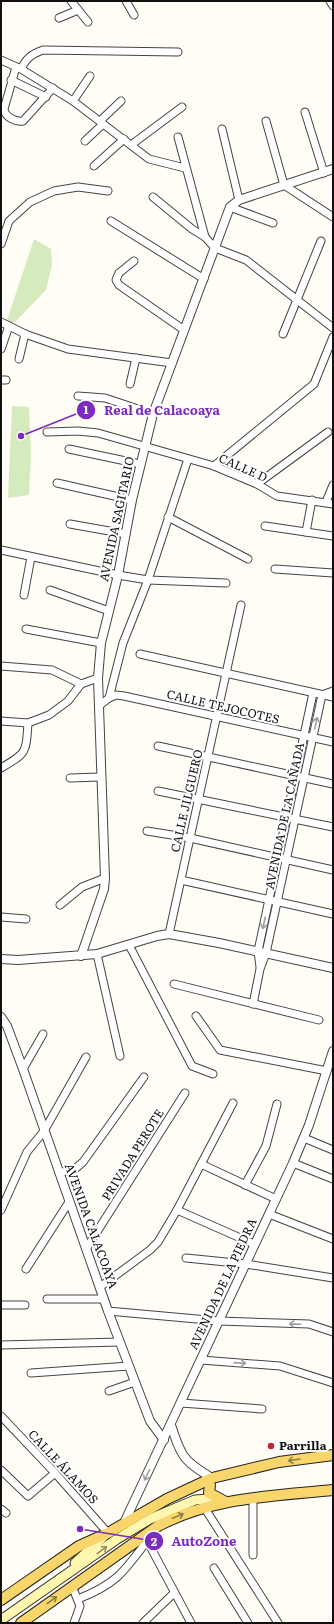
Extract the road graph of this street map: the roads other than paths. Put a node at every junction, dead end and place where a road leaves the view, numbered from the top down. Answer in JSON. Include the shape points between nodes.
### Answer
{"nodes":[{"id":1,"x":71,"y":1,"type":"edge"},
{"id":2,"x":126,"y":1,"type":"edge"},
{"id":3,"x":330,"y":1,"type":"edge"},
{"id":4,"x":333,"y":6,"type":"edge"},
{"id":5,"x":78,"y":10,"type":"junction"},
{"id":6,"x":134,"y":15,"type":"dead end"},
{"id":7,"x":59,"y":18,"type":"dead end"},
{"id":8,"x":88,"y":22,"type":"dead end"},
{"id":9,"x":178,"y":52,"type":"dead end"},
{"id":10,"x":1,"y":60,"type":"edge"},
{"id":11,"x":18,"y":68,"type":"junction"},
{"id":12,"x":90,"y":76,"type":"dead end"},
{"id":13,"x":11,"y":80,"type":"junction"},
{"id":14,"x":53,"y":88,"type":"junction"},
{"id":15,"x":46,"y":97,"type":"junction"},
{"id":16,"x":73,"y":101,"type":"junction"},
{"id":17,"x":121,"y":101,"type":"dead end"},
{"id":18,"x":182,"y":107,"type":"dead end"},
{"id":19,"x":305,"y":112,"type":"dead end"},
{"id":20,"x":266,"y":121,"type":"dead end"},
{"id":21,"x":102,"y":123,"type":"junction"},
{"id":22,"x":222,"y":129,"type":"dead end"},
{"id":23,"x":178,"y":137,"type":"dead end"},
{"id":24,"x":124,"y":139,"type":"junction"},
{"id":25,"x":85,"y":141,"type":"dead end"},
{"id":26,"x":131,"y":145,"type":"junction"},
{"id":27,"x":94,"y":166,"type":"dead end"},
{"id":28,"x":185,"y":168,"type":"junction"},
{"id":29,"x":333,"y":169,"type":"edge"},
{"id":30,"x":324,"y":173,"type":"junction"},
{"id":31,"x":284,"y":185,"type":"junction"},
{"id":32,"x":108,"y":191,"type":"dead end"},
{"id":33,"x":153,"y":197,"type":"dead end"},
{"id":34,"x":239,"y":200,"type":"junction"},
{"id":35,"x":230,"y":207,"type":"junction"},
{"id":36,"x":333,"y":217,"type":"edge"},
{"id":37,"x":1,"y":219,"type":"edge"},
{"id":38,"x":9,"y":221,"type":"junction"},
{"id":39,"x":110,"y":221,"type":"dead end"},
{"id":40,"x":273,"y":223,"type":"dead end"},
{"id":41,"x":205,"y":237,"type":"junction"},
{"id":42,"x":321,"y":241,"type":"dead end"},
{"id":43,"x":1,"y":244,"type":"edge"},
{"id":44,"x":215,"y":248,"type":"junction"},
{"id":45,"x":134,"y":261,"type":"dead end"},
{"id":46,"x":204,"y":279,"type":"junction"},
{"id":47,"x":297,"y":300,"type":"junction"},
{"id":48,"x":1,"y":322,"type":"edge"},
{"id":49,"x":9,"y":326,"type":"junction"},
{"id":50,"x":333,"y":328,"type":"edge"},
{"id":51,"x":184,"y":330,"type":"junction"},
{"id":52,"x":25,"y":334,"type":"junction"},
{"id":53,"x":283,"y":334,"type":"dead end"},
{"id":54,"x":333,"y":337,"type":"edge"},
{"id":55,"x":1,"y":349,"type":"edge"},
{"id":56,"x":136,"y":358,"type":"junction"},
{"id":57,"x":19,"y":359,"type":"dead end"},
{"id":58,"x":172,"y":363,"type":"junction"},
{"id":59,"x":130,"y":384,"type":"dead end"},
{"id":60,"x":78,"y":396,"type":"dead end"},
{"id":61,"x":154,"y":414,"type":"junction"},
{"id":62,"x":47,"y":432,"type":"dead end"},
{"id":63,"x":328,"y":432,"type":"dead end"},
{"id":64,"x":144,"y":447,"type":"junction"},
{"id":65,"x":70,"y":449,"type":"dead end"},
{"id":66,"x":188,"y":459,"type":"junction"},
{"id":67,"x":140,"y":464,"type":"junction"},
{"id":68,"x":214,"y":466,"type":"junction"},
{"id":69,"x":57,"y":483,"type":"dead end"},
{"id":70,"x":257,"y":484,"type":"junction"},
{"id":71,"x":333,"y":485,"type":"edge"},
{"id":72,"x":132,"y":500,"type":"junction"},
{"id":73,"x":312,"y":500,"type":"junction"},
{"id":74,"x":330,"y":503,"type":"edge"},
{"id":75,"x":168,"y":517,"type":"junction"},
{"id":76,"x":70,"y":524,"type":"dead end"},
{"id":77,"x":265,"y":526,"type":"dead end"},
{"id":78,"x":306,"y":532,"type":"junction"},
{"id":79,"x":126,"y":534,"type":"junction"},
{"id":80,"x":333,"y":536,"type":"edge"},
{"id":81,"x":1,"y":550,"type":"edge"},
{"id":82,"x":31,"y":557,"type":"junction"},
{"id":83,"x":248,"y":559,"type":"dead end"},
{"id":84,"x":275,"y":569,"type":"dead end"},
{"id":85,"x":333,"y":573,"type":"edge"},
{"id":86,"x":118,"y":575,"type":"junction"},
{"id":87,"x":148,"y":580,"type":"junction"},
{"id":88,"x":226,"y":583,"type":"dead end"},
{"id":89,"x":50,"y":590,"type":"dead end"},
{"id":90,"x":24,"y":595,"type":"dead end"},
{"id":91,"x":241,"y":605,"type":"dead end"},
{"id":92,"x":109,"y":611,"type":"junction"},
{"id":93,"x":26,"y":629,"type":"dead end"},
{"id":94,"x":101,"y":643,"type":"junction"},
{"id":95,"x":140,"y":654,"type":"dead end"},
{"id":96,"x":1,"y":666,"type":"edge"},
{"id":97,"x":227,"y":673,"type":"junction"},
{"id":98,"x":98,"y":678,"type":"junction"},
{"id":99,"x":81,"y":684,"type":"junction"},
{"id":100,"x":333,"y":691,"type":"edge"},
{"id":101,"x":312,"y":693,"type":"junction"},
{"id":102,"x":322,"y":695,"type":"junction"},
{"id":103,"x":333,"y":697,"type":"edge"},
{"id":104,"x":109,"y":698,"type":"junction"},
{"id":105,"x":100,"y":705,"type":"junction"},
{"id":106,"x":217,"y":717,"type":"junction"},
{"id":107,"x":1,"y":721,"type":"edge"},
{"id":108,"x":28,"y":723,"type":"junction"},
{"id":109,"x":304,"y":736,"type":"junction"},
{"id":110,"x":313,"y":738,"type":"junction"},
{"id":111,"x":333,"y":742,"type":"edge"},
{"id":112,"x":158,"y":746,"type":"dead end"},
{"id":113,"x":208,"y":757,"type":"junction"},
{"id":114,"x":1,"y":768,"type":"edge"},
{"id":115,"x":295,"y":776,"type":"junction"},
{"id":116,"x":100,"y":777,"type":"junction"},
{"id":117,"x":70,"y":778,"type":"dead end"},
{"id":118,"x":304,"y":779,"type":"junction"},
{"id":119,"x":333,"y":784,"type":"edge"},
{"id":120,"x":158,"y":791,"type":"dead end"},
{"id":121,"x":199,"y":799,"type":"junction"},
{"id":122,"x":286,"y":818,"type":"junction"},
{"id":123,"x":295,"y":820,"type":"junction"},
{"id":124,"x":333,"y":827,"type":"edge"},
{"id":125,"x":147,"y":831,"type":"dead end"},
{"id":126,"x":190,"y":838,"type":"junction"},
{"id":127,"x":278,"y":858,"type":"junction"},
{"id":128,"x":287,"y":859,"type":"junction"},
{"id":129,"x":333,"y":870,"type":"edge"},
{"id":130,"x":105,"y":878,"type":"junction"},
{"id":131,"x":181,"y":880,"type":"junction"},
{"id":132,"x":269,"y":899,"type":"junction"},
{"id":133,"x":278,"y":901,"type":"junction"},
{"id":134,"x":60,"y":905,"type":"dead end"},
{"id":135,"x":333,"y":914,"type":"edge"},
{"id":136,"x":1,"y":917,"type":"edge"},
{"id":137,"x":26,"y":919,"type":"dead end"},
{"id":138,"x":169,"y":934,"type":"junction"},
{"id":139,"x":129,"y":945,"type":"junction"},
{"id":140,"x":262,"y":952,"type":"junction"},
{"id":141,"x":97,"y":954,"type":"junction"},
{"id":142,"x":80,"y":956,"type":"junction"},
{"id":143,"x":1,"y":959,"type":"edge"},
{"id":144,"x":333,"y":968,"type":"edge"},
{"id":145,"x":174,"y":984,"type":"dead end"},
{"id":146,"x":253,"y":1004,"type":"junction"},
{"id":147,"x":196,"y":1016,"type":"dead end"},
{"id":148,"x":1,"y":1017,"type":"edge"},
{"id":149,"x":319,"y":1020,"type":"dead end"},
{"id":150,"x":43,"y":1034,"type":"dead end"},
{"id":151,"x":333,"y":1051,"type":"edge"},
{"id":152,"x":120,"y":1056,"type":"dead end"},
{"id":153,"x":86,"y":1057,"type":"dead end"},
{"id":154,"x":23,"y":1069,"type":"junction"},
{"id":155,"x":327,"y":1071,"type":"junction"},
{"id":156,"x":213,"y":1074,"type":"dead end"},
{"id":157,"x":144,"y":1077,"type":"dead end"},
{"id":158,"x":185,"y":1093,"type":"dead end"},
{"id":159,"x":233,"y":1103,"type":"dead end"},
{"id":160,"x":277,"y":1104,"type":"dead end"},
{"id":161,"x":44,"y":1131,"type":"junction"},
{"id":162,"x":304,"y":1138,"type":"junction"},
{"id":163,"x":333,"y":1150,"type":"edge"},
{"id":164,"x":294,"y":1163,"type":"junction"},
{"id":165,"x":201,"y":1164,"type":"junction"},
{"id":166,"x":59,"y":1173,"type":"junction"},
{"id":167,"x":333,"y":1179,"type":"edge"},
{"id":168,"x":245,"y":1185,"type":"junction"},
{"id":169,"x":276,"y":1199,"type":"junction"},
{"id":170,"x":70,"y":1202,"type":"junction"},
{"id":171,"x":1,"y":1210,"type":"edge"},
{"id":172,"x":176,"y":1210,"type":"junction"},
{"id":173,"x":269,"y":1214,"type":"junction"},
{"id":174,"x":333,"y":1239,"type":"edge"},
{"id":175,"x":254,"y":1244,"type":"junction"},
{"id":176,"x":86,"y":1249,"type":"junction"},
{"id":177,"x":186,"y":1258,"type":"dead end"},
{"id":178,"x":246,"y":1264,"type":"junction"},
{"id":179,"x":26,"y":1269,"type":"dead end"},
{"id":180,"x":333,"y":1278,"type":"edge"},
{"id":181,"x":100,"y":1288,"type":"junction"},
{"id":182,"x":47,"y":1299,"type":"dead end"},
{"id":183,"x":104,"y":1299,"type":"junction"},
{"id":184,"x":1,"y":1305,"type":"edge"},
{"id":185,"x":25,"y":1306,"type":"dead end"},
{"id":186,"x":108,"y":1311,"type":"junction"},
{"id":187,"x":219,"y":1321,"type":"junction"},
{"id":188,"x":333,"y":1332,"type":"edge"},
{"id":189,"x":120,"y":1342,"type":"junction"},
{"id":190,"x":1,"y":1345,"type":"edge"},
{"id":191,"x":201,"y":1360,"type":"junction"},
{"id":192,"x":129,"y":1366,"type":"junction"},
{"id":193,"x":31,"y":1372,"type":"dead end"},
{"id":194,"x":135,"y":1382,"type":"junction"},
{"id":195,"x":333,"y":1383,"type":"edge"},
{"id":196,"x":109,"y":1391,"type":"dead end"},
{"id":197,"x":181,"y":1403,"type":"junction"},
{"id":198,"x":262,"y":1409,"type":"dead end"},
{"id":199,"x":1,"y":1416,"type":"edge"},
{"id":200,"x":171,"y":1425,"type":"junction"},
{"id":201,"x":164,"y":1440,"type":"junction"},
{"id":202,"x":333,"y":1454,"type":"edge"},
{"id":203,"x":1,"y":1470,"type":"edge"},
{"id":204,"x":55,"y":1473,"type":"junction"},
{"id":205,"x":214,"y":1479,"type":"junction"},
{"id":206,"x":333,"y":1490,"type":"edge"},
{"id":207,"x":253,"y":1498,"type":"junction"},
{"id":208,"x":224,"y":1501,"type":"junction"},
{"id":209,"x":204,"y":1507,"type":"junction"},
{"id":210,"x":124,"y":1523,"type":"junction"},
{"id":211,"x":108,"y":1533,"type":"junction"},
{"id":212,"x":146,"y":1538,"type":"junction"},
{"id":213,"x":254,"y":1555,"type":"dead end"},
{"id":214,"x":214,"y":1568,"type":"dead end"},
{"id":215,"x":72,"y":1586,"type":"junction"},
{"id":216,"x":174,"y":1593,"type":"junction"},
{"id":217,"x":78,"y":1599,"type":"junction"},
{"id":218,"x":1,"y":1600,"type":"edge"},
{"id":219,"x":1,"y":1613,"type":"edge"},
{"id":220,"x":1,"y":1620,"type":"edge"},
{"id":221,"x":21,"y":1623,"type":"edge"},
{"id":222,"x":74,"y":1623,"type":"edge"},
{"id":223,"x":143,"y":1623,"type":"edge"},
{"id":224,"x":191,"y":1623,"type":"edge"},
{"id":225,"x":248,"y":1623,"type":"edge"},
{"id":226,"x":278,"y":1623,"type":"edge"}],
"edges":[{"from":1,"to":5,"type":"street"},
{"from":2,"to":6,"type":"street"},
{"from":3,"to":4,"type":"street"},
{"from":5,"to":7,"type":"street"},
{"from":5,"to":8,"type":"street"},
{"from":9,"to":11,"type":"street","via":[[43,50],[34,53]]},
{"from":10,"to":11,"type":"street"},
{"from":11,"to":13,"type":"street"},
{"from":11,"to":14,"type":"street"},
{"from":12,"to":16,"type":"street"},
{"from":13,"to":15,"type":"street"},
{"from":13,"to":15,"type":"street","via":[[4,109],[8,117],[23,121]]},
{"from":14,"to":15,"type":"street"},
{"from":14,"to":16,"type":"street"},
{"from":16,"to":21,"type":"street"},
{"from":17,"to":21,"type":"street"},
{"from":18,"to":26,"type":"street"},
{"from":19,"to":30,"type":"street"},
{"from":20,"to":31,"type":"street"},
{"from":21,"to":24,"type":"street"},
{"from":21,"to":25,"type":"street"},
{"from":22,"to":34,"type":"street"},
{"from":23,"to":28,"type":"street"},
{"from":24,"to":26,"type":"street"},
{"from":24,"to":27,"type":"street"},
{"from":26,"to":28,"type":"street","via":[[149,159]]},
{"from":28,"to":41,"type":"street","via":[[189,173]]},
{"from":29,"to":30,"type":"street"},
{"from":30,"to":31,"type":"street"},
{"from":31,"to":34,"type":"street"},
{"from":31,"to":36,"type":"street"},
{"from":32,"to":38,"type":"street","via":[[78,187],[54,191],[30,202]]},
{"from":33,"to":41,"type":"street"},
{"from":34,"to":35,"type":"street"},
{"from":35,"to":40,"type":"street"},
{"from":35,"to":44,"type":"street","name":"AVENIDA SAGITARIO"},
{"from":37,"to":38,"type":"street"},
{"from":38,"to":43,"type":"street"},
{"from":39,"to":46,"type":"street"},
{"from":41,"to":44,"type":"street"},
{"from":42,"to":47,"type":"street"},
{"from":44,"to":46,"type":"street","name":"AVENIDA SAGITARIO"},
{"from":44,"to":47,"type":"street","via":[[246,260]]},
{"from":45,"to":51,"type":"street","via":[[119,273],[116,280]]},
{"from":46,"to":51,"type":"street","name":"AVENIDA SAGITARIO"},
{"from":47,"to":50,"type":"street"},
{"from":47,"to":53,"type":"street"},
{"from":48,"to":49,"type":"street"},
{"from":49,"to":52,"type":"street"},
{"from":49,"to":55,"type":"street"},
{"from":51,"to":58,"type":"street","name":"AVENIDA SAGITARIO"},
{"from":52,"to":56,"type":"street","via":[[68,349]]},
{"from":52,"to":57,"type":"street"},
{"from":54,"to":68,"type":"street","via":[[314,384]]},
{"from":56,"to":58,"type":"street"},
{"from":56,"to":59,"type":"street"},
{"from":58,"to":61,"type":"street","name":"AVENIDA SAGITARIO"},
{"from":60,"to":61,"type":"street","via":[[105,398]]},
{"from":61,"to":64,"type":"street","name":"AVENIDA SAGITARIO"},
{"from":62,"to":64,"type":"street","name":"CALLE D","via":[[88,431]]},
{"from":63,"to":70,"type":"street"},
{"from":64,"to":66,"type":"street","name":"CALLE D"},
{"from":64,"to":67,"type":"street","name":"AVENIDA SAGITARIO"},
{"from":65,"to":67,"type":"street"},
{"from":66,"to":68,"type":"street","name":"CALLE D"},
{"from":66,"to":75,"type":"street"},
{"from":67,"to":72,"type":"street","name":"AVENIDA SAGITARIO"},
{"from":68,"to":70,"type":"street","name":"CALLE D"},
{"from":69,"to":72,"type":"street"},
{"from":70,"to":73,"type":"street","name":"CALLE D","via":[[277,496]]},
{"from":71,"to":74,"type":"street"},
{"from":72,"to":79,"type":"street","name":"AVENIDA SAGITARIO"},
{"from":73,"to":74,"type":"street","name":"CALLE D"},
{"from":73,"to":78,"type":"street"},
{"from":75,"to":83,"type":"street"},
{"from":75,"to":87,"type":"street"},
{"from":76,"to":79,"type":"street"},
{"from":77,"to":78,"type":"street"},
{"from":78,"to":80,"type":"street"},
{"from":79,"to":86,"type":"street","name":"AVENIDA SAGITARIO"},
{"from":81,"to":82,"type":"street"},
{"from":82,"to":86,"type":"street"},
{"from":82,"to":90,"type":"street"},
{"from":84,"to":85,"type":"street"},
{"from":86,"to":87,"type":"street"},
{"from":86,"to":92,"type":"street","name":"AVENIDA SAGITARIO"},
{"from":87,"to":88,"type":"street"},
{"from":87,"to":104,"type":"street","via":[[123,643]]},
{"from":89,"to":92,"type":"street"},
{"from":91,"to":97,"type":"street","name":"CALLE JILGUERO"},
{"from":92,"to":94,"type":"street","name":"AVENIDA SAGITARIO"},
{"from":93,"to":94,"type":"street"},
{"from":94,"to":98,"type":"street","name":"AVENIDA SAGITARIO"},
{"from":95,"to":97,"type":"street"},
{"from":96,"to":99,"type":"street","via":[[52,670]]},
{"from":97,"to":101,"type":"street"},
{"from":97,"to":106,"type":"street","name":"CALLE JILGUERO"},
{"from":98,"to":99,"type":"street"},
{"from":98,"to":105,"type":"street","name":"AVENIDA SAGITARIO"},
{"from":99,"to":108,"type":"street","via":[[59,710]]},
{"from":100,"to":102,"type":"street"},
{"from":101,"to":102,"type":"street"},
{"from":101,"to":109,"type":"street","name":"AVENIDA DE LA CAÑADA"},
{"from":102,"to":103,"type":"street"},
{"from":110,"to":102,"type":"street","name":"AVENIDA DE LA CAÑADA","one_way":true},
{"from":104,"to":105,"type":"street"},
{"from":104,"to":106,"type":"street","name":"CALLE TEJOCOTES","via":[[116,695],[124,696]]},
{"from":105,"to":116,"type":"street","name":"AVENIDA SAGITARIO"},
{"from":106,"to":109,"type":"street","name":"CALLE TEJOCOTES"},
{"from":106,"to":113,"type":"street","name":"CALLE JILGUERO"},
{"from":107,"to":108,"type":"street"},
{"from":108,"to":114,"type":"street","via":[[25,750],[18,758]]},
{"from":109,"to":110,"type":"street","name":"CALLE TEJOCOTES"},
{"from":109,"to":115,"type":"street","name":"AVENIDA DE LA CAÑADA"},
{"from":110,"to":111,"type":"street","name":"CALLE TEJOCOTES"},
{"from":110,"to":118,"type":"street","name":"AVENIDA DE LA CAÑADA"},
{"from":112,"to":113,"type":"street"},
{"from":113,"to":115,"type":"street"},
{"from":113,"to":121,"type":"street","name":"CALLE JILGUERO"},
{"from":115,"to":118,"type":"street"},
{"from":115,"to":122,"type":"street","name":"AVENIDA DE LA CAÑADA"},
{"from":116,"to":117,"type":"street"},
{"from":116,"to":130,"type":"street","name":"AVENIDA SAGITARIO"},
{"from":118,"to":119,"type":"street"},
{"from":118,"to":123,"type":"street","name":"AVENIDA DE LA CAÑADA"},
{"from":120,"to":121,"type":"street"},
{"from":121,"to":122,"type":"street"},
{"from":121,"to":126,"type":"street","name":"CALLE JILGUERO"},
{"from":122,"to":123,"type":"street"},
{"from":122,"to":127,"type":"street","name":"AVENIDA DE LA CAÑADA"},
{"from":123,"to":124,"type":"street"},
{"from":123,"to":128,"type":"street","name":"AVENIDA DE LA CAÑADA"},
{"from":125,"to":126,"type":"street"},
{"from":126,"to":127,"type":"street"},
{"from":126,"to":131,"type":"street","name":"CALLE JILGUERO"},
{"from":127,"to":128,"type":"street"},
{"from":127,"to":132,"type":"street","name":"AVENIDA DE LA CAÑADA"},
{"from":128,"to":129,"type":"street"},
{"from":128,"to":133,"type":"street","name":"AVENIDA DE LA CAÑADA"},
{"from":130,"to":134,"type":"street","via":[[82,887]]},
{"from":130,"to":142,"type":"street","name":"AVENIDA SAGITARIO","via":[[104,889]]},
{"from":131,"to":132,"type":"street"},
{"from":131,"to":138,"type":"street","name":"CALLE JILGUERO"},
{"from":132,"to":133,"type":"street"},
{"from":132,"to":140,"type":"street","name":"AVENIDA DE LA CAÑADA","one_way":true},
{"from":133,"to":135,"type":"street"},
{"from":133,"to":140,"type":"street","name":"AVENIDA DE LA CAÑADA"},
{"from":136,"to":137,"type":"street"},
{"from":138,"to":139,"type":"street"},
{"from":138,"to":140,"type":"street"},
{"from":139,"to":141,"type":"street"},
{"from":139,"to":156,"type":"street","via":[[192,1066]]},
{"from":140,"to":144,"type":"street"},
{"from":140,"to":146,"type":"street"},
{"from":141,"to":142,"type":"street"},
{"from":141,"to":152,"type":"street"},
{"from":142,"to":143,"type":"street"},
{"from":145,"to":146,"type":"street"},
{"from":146,"to":149,"type":"street"},
{"from":147,"to":155,"type":"street","via":[[220,1050]]},
{"from":148,"to":154,"type":"street","name":"AVENIDA CALACOAYA","via":[[7,1026]]},
{"from":150,"to":154,"type":"street"},
{"from":151,"to":155,"type":"street","name":"AVENIDA DE LA PIEDRA"},
{"from":153,"to":161,"type":"street"},
{"from":154,"to":161,"type":"street","name":"AVENIDA CALACOAYA"},
{"from":155,"to":162,"type":"street","name":"AVENIDA DE LA PIEDRA"},
{"from":157,"to":166,"type":"street","via":[[83,1162],[76,1168]]},
{"from":158,"to":176,"type":"street","name":"PRIVADA PEROTE"},
{"from":159,"to":165,"type":"street"},
{"from":160,"to":168,"type":"street","via":[[266,1146]]},
{"from":161,"to":166,"type":"street","name":"AVENIDA CALACOAYA"},
{"from":161,"to":171,"type":"street","via":[[27,1152]]},
{"from":162,"to":163,"type":"street"},
{"from":162,"to":164,"type":"street","name":"AVENIDA DE LA PIEDRA"},
{"from":164,"to":167,"type":"street"},
{"from":164,"to":169,"type":"street","name":"AVENIDA DE LA PIEDRA"},
{"from":165,"to":168,"type":"street"},
{"from":165,"to":172,"type":"street"},
{"from":166,"to":170,"type":"street","name":"AVENIDA CALACOAYA"},
{"from":168,"to":169,"type":"street"},
{"from":169,"to":173,"type":"street","name":"AVENIDA DE LA PIEDRA"},
{"from":170,"to":176,"type":"street","name":"AVENIDA CALACOAYA"},
{"from":170,"to":179,"type":"street"},
{"from":172,"to":175,"type":"street"},
{"from":172,"to":181,"type":"street","via":[[158,1242]]},
{"from":173,"to":174,"type":"street"},
{"from":173,"to":175,"type":"street","name":"AVENIDA DE LA PIEDRA"},
{"from":175,"to":178,"type":"street","name":"AVENIDA DE LA PIEDRA"},
{"from":176,"to":181,"type":"street","name":"AVENIDA CALACOAYA"},
{"from":177,"to":178,"type":"street"},
{"from":178,"to":180,"type":"street"},
{"from":178,"to":187,"type":"street","name":"AVENIDA DE LA PIEDRA"},
{"from":181,"to":183,"type":"street","name":"AVENIDA CALACOAYA"},
{"from":182,"to":183,"type":"street"},
{"from":183,"to":186,"type":"street","name":"AVENIDA CALACOAYA"},
{"from":184,"to":185,"type":"street"},
{"from":186,"to":187,"type":"street"},
{"from":186,"to":189,"type":"street","name":"AVENIDA CALACOAYA"},
{"from":188,"to":187,"type":"street","one_way":true,"via":[[309,1324]]},
{"from":187,"to":191,"type":"street","name":"AVENIDA DE LA PIEDRA"},
{"from":189,"to":190,"type":"street"},
{"from":189,"to":192,"type":"street","name":"AVENIDA CALACOAYA"},
{"from":191,"to":195,"type":"street","one_way":true,"via":[[280,1366]]},
{"from":191,"to":197,"type":"street","name":"AVENIDA DE LA PIEDRA"},
{"from":192,"to":193,"type":"street"},
{"from":192,"to":194,"type":"street","name":"AVENIDA CALACOAYA"},
{"from":194,"to":196,"type":"street"},
{"from":194,"to":201,"type":"street","name":"AVENIDA CALACOAYA","via":[[150,1421]]},
{"from":197,"to":198,"type":"street"},
{"from":197,"to":200,"type":"street","name":"AVENIDA DE LA PIEDRA"},
{"from":199,"to":204,"type":"street","name":"CALLE ÁLAMOS"},
{"from":200,"to":201,"type":"street","name":"AVENIDA DE LA PIEDRA"},
{"from":200,"to":205,"type":"street","via":[[179,1451],[186,1460]]},
{"from":201,"to":210,"type":"street","name":"AVENIDA DE LA PIEDRA","one_way":true},
{"from":202,"to":205,"type":"main road","one_way":true,"via":[[279,1462]]},
{"from":203,"to":204,"type":"street","via":[[28,1496]]},
{"from":204,"to":211,"type":"street","name":"CALLE ÁLAMOS"},
{"from":205,"to":208,"type":"main road","via":[[208,1489],[209,1494]]},
{"from":205,"to":210,"type":"main road","via":[[167,1499]]},
{"from":206,"to":207,"type":"main road"},
{"from":207,"to":208,"type":"main road"},
{"from":207,"to":213,"type":"street"},
{"from":208,"to":209,"type":"main road"},
{"from":220,"to":208,"type":"main road","one_way":true,"via":[[150,1519],[195,1500]]},
{"from":212,"to":209,"type":"main road","one_way":true,"via":[[174,1517]]},
{"from":209,"to":226,"type":"street"},
{"from":210,"to":211,"type":"main road"},
{"from":211,"to":218,"type":"main road","via":[[80,1546]]},
{"from":211,"to":219,"type":"main road","via":[[78,1560]]},
{"from":212,"to":215,"type":"main road"},
{"from":212,"to":216,"type":"street"},
{"from":212,"to":217,"type":"street","via":[[131,1564],[113,1582]]},
{"from":214,"to":225,"type":"street"},
{"from":215,"to":217,"type":"street"},
{"from":221,"to":215,"type":"main road","one_way":true},
{"from":216,"to":223,"type":"street"},
{"from":216,"to":224,"type":"street"},
{"from":217,"to":222,"type":"street","via":[[79,1610]]}]}
